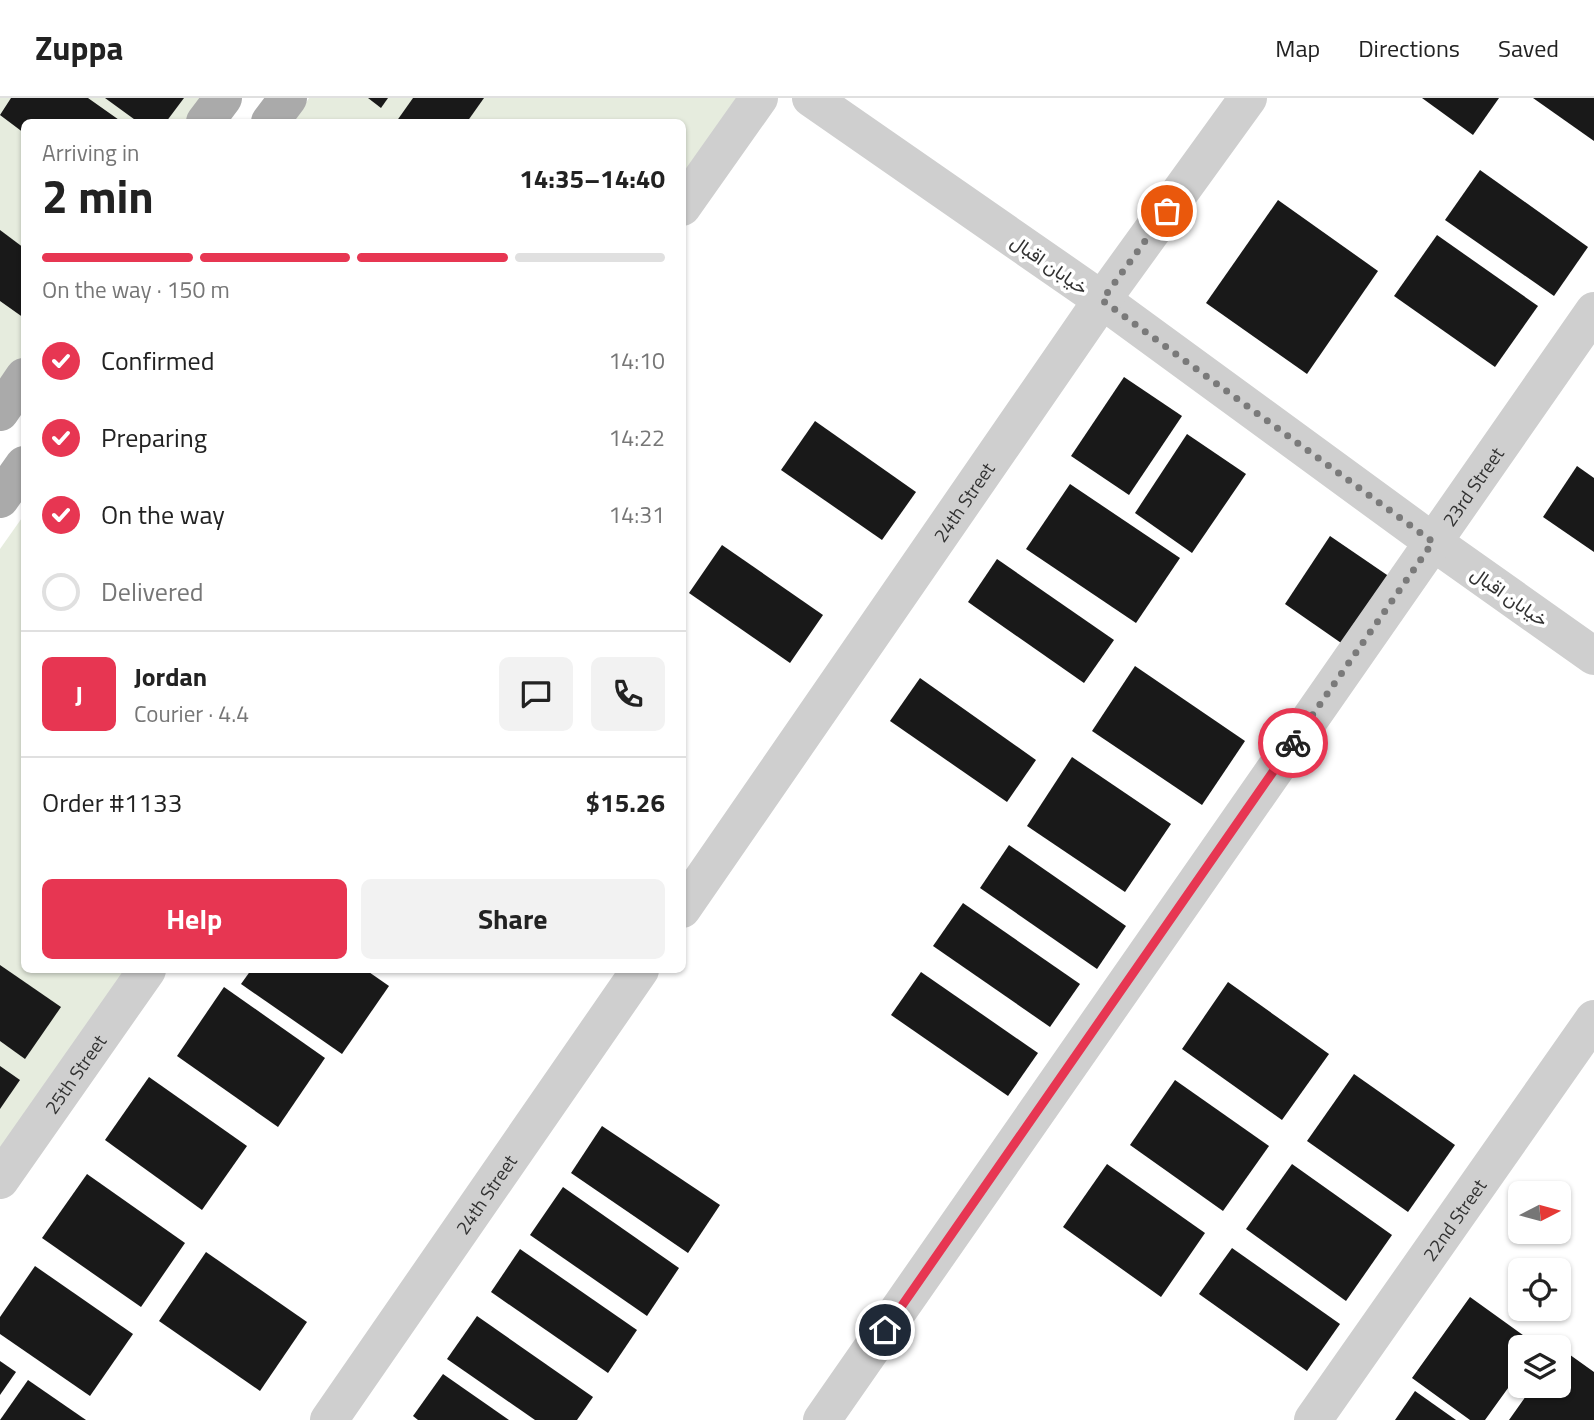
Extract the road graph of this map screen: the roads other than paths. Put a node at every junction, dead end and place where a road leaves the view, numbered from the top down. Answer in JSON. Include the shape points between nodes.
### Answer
{"nodes":[{"id":1,"x":223,"y":98,"type":"edge"},
{"id":2,"x":288,"y":98,"type":"edge"},
{"id":3,"x":759,"y":98,"type":"edge"},
{"id":4,"x":811,"y":98,"type":"edge"},
{"id":5,"x":1248,"y":98,"type":"edge"},
{"id":6,"x":207,"y":119,"type":"edge"},
{"id":7,"x":273,"y":119,"type":"edge"},
{"id":8,"x":686,"y":201,"type":"edge"},
{"id":9,"x":1102,"y":300,"type":"junction"},
{"id":10,"x":1594,"y":311,"type":"edge"},
{"id":11,"x":21,"y":381,"type":"edge"},
{"id":12,"x":0,"y":412,"type":"edge"},
{"id":13,"x":21,"y":469,"type":"edge"},
{"id":14,"x":0,"y":499,"type":"edge"},
{"id":15,"x":1433,"y":542,"type":"junction"},
{"id":16,"x":1594,"y":656,"type":"edge"},
{"id":17,"x":686,"y":902,"type":"edge"},
{"id":18,"x":145,"y":973,"type":"edge"},
{"id":19,"x":638,"y":973,"type":"edge"},
{"id":20,"x":1594,"y":1019,"type":"edge"},
{"id":21,"x":0,"y":1180,"type":"edge"},
{"id":22,"x":329,"y":1420,"type":"edge"},
{"id":23,"x":822,"y":1420,"type":"edge"},
{"id":24,"x":1313,"y":1420,"type":"edge"}],
"edges":[{"from":1,"to":6,"type":"main road"},
{"from":2,"to":7,"type":"main road"},
{"from":3,"to":8,"type":"street"},
{"from":4,"to":9,"type":"street","name":"خیابان اقبال"},
{"from":5,"to":9,"type":"street","name":"24th Street"},
{"from":9,"to":15,"type":"street","name":"خیابان اقبال"},
{"from":9,"to":17,"type":"street","name":"24th Street"},
{"from":10,"to":15,"type":"street","name":"23rd Street"},
{"from":11,"to":12,"type":"main road"},
{"from":13,"to":14,"type":"main road"},
{"from":15,"to":16,"type":"street","name":"خیابان اقبال"},
{"from":15,"to":23,"type":"street","name":"23rd Street"},
{"from":18,"to":21,"type":"street","name":"25th Street"},
{"from":19,"to":22,"type":"street","name":"24th Street"},
{"from":20,"to":24,"type":"street","name":"22nd Street"}]}
